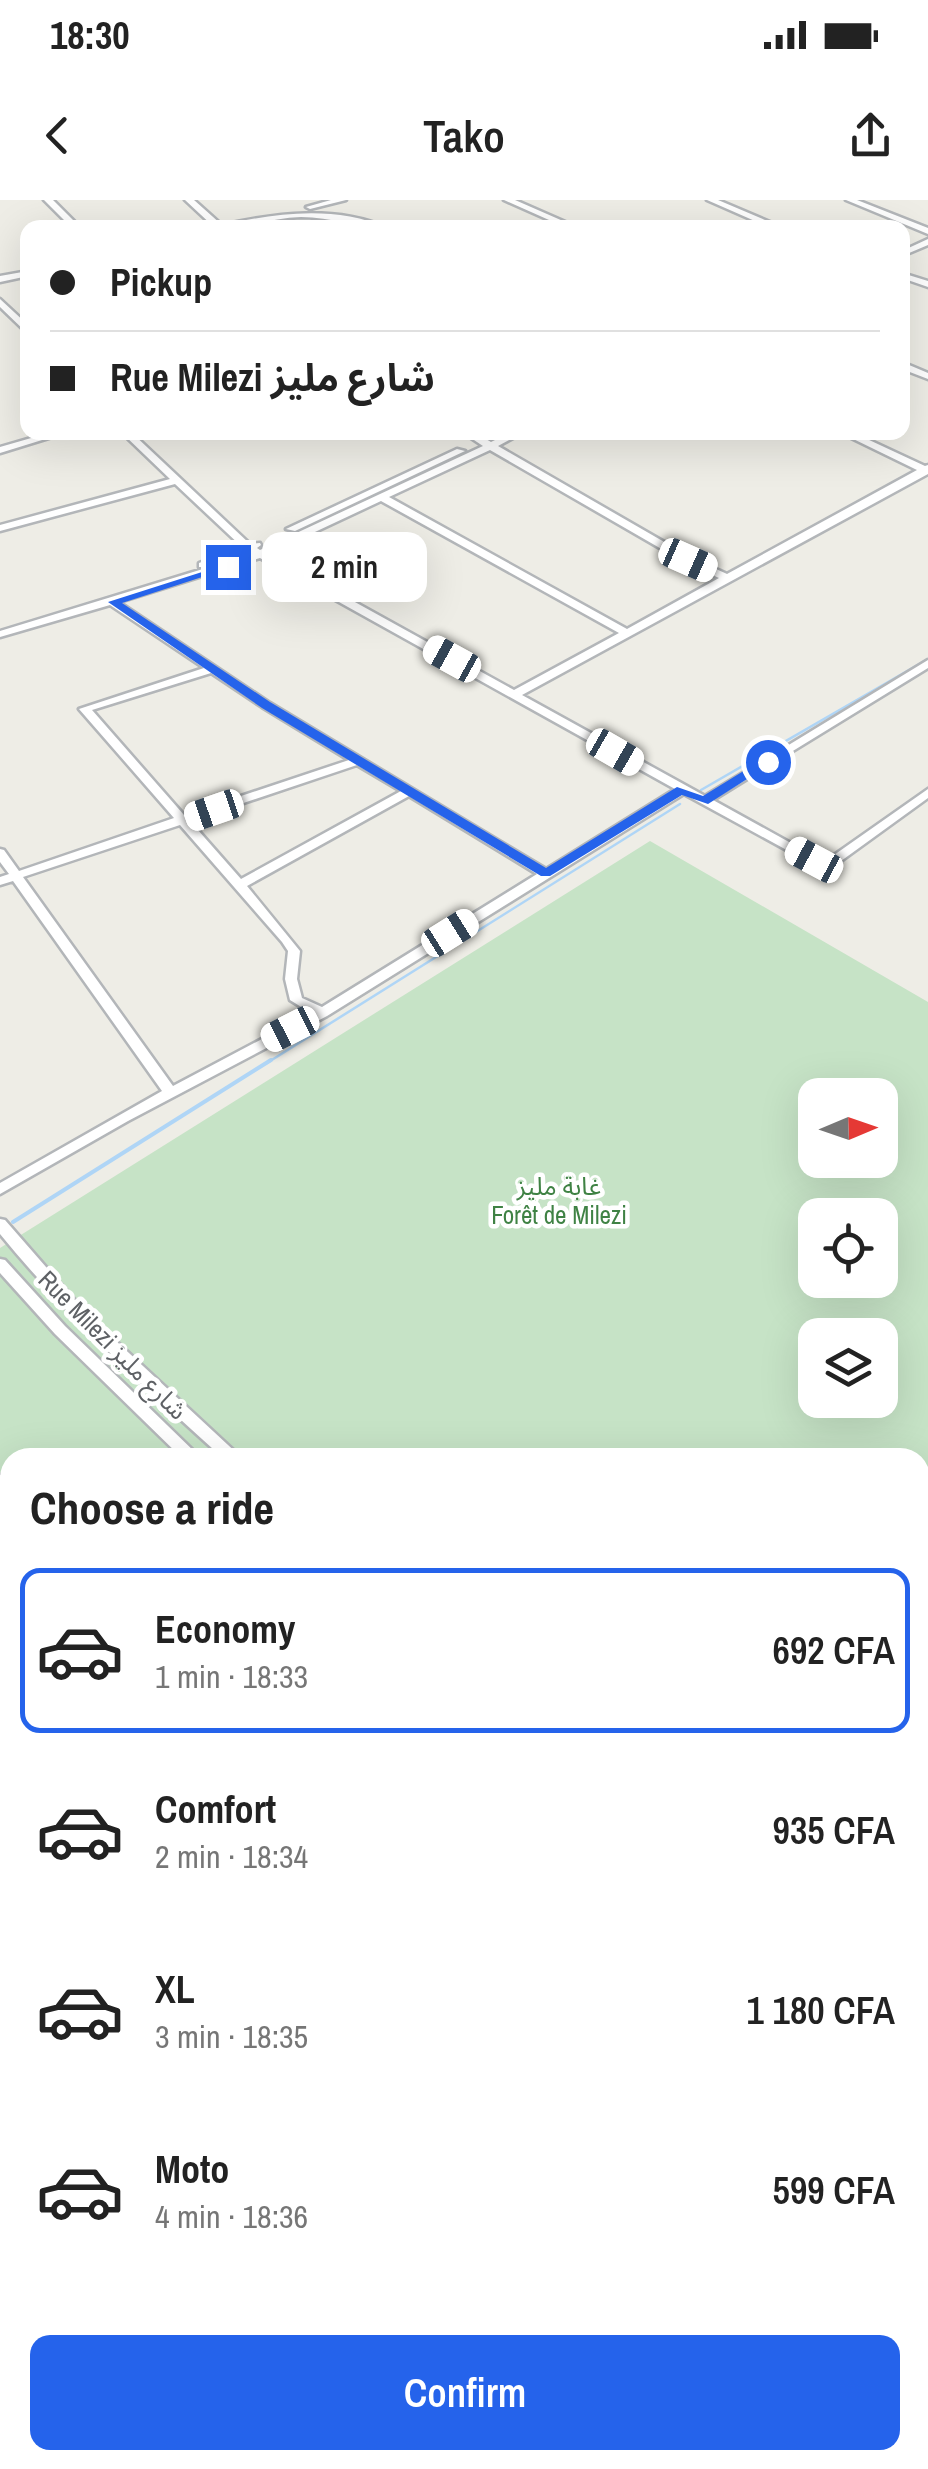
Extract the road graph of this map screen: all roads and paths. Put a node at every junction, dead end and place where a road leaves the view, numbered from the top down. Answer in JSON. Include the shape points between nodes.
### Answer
{"nodes":[{"id":1,"x":48,"y":200,"type":"edge"},
{"id":2,"x":189,"y":200,"type":"edge"},
{"id":3,"x":342,"y":200,"type":"edge"},
{"id":4,"x":508,"y":200,"type":"edge"},
{"id":5,"x":698,"y":200,"type":"edge"},
{"id":6,"x":711,"y":200,"type":"edge"},
{"id":7,"x":850,"y":200,"type":"edge"},
{"id":8,"x":287,"y":212,"type":"junction"},
{"id":9,"x":69,"y":220,"type":"edge"},
{"id":10,"x":212,"y":220,"type":"edge"},
{"id":11,"x":251,"y":220,"type":"edge"},
{"id":12,"x":357,"y":220,"type":"edge"},
{"id":13,"x":555,"y":220,"type":"edge"},
{"id":14,"x":748,"y":220,"type":"edge"},
{"id":15,"x":760,"y":220,"type":"edge"},
{"id":16,"x":893,"y":220,"type":"edge"},
{"id":17,"x":0,"y":302,"type":"edge"},
{"id":18,"x":20,"y":322,"type":"edge"},
{"id":19,"x":36,"y":440,"type":"edge"},
{"id":20,"x":133,"y":440,"type":"edge"},
{"id":21,"x":477,"y":440,"type":"edge"},
{"id":22,"x":490,"y":440,"type":"edge"},
{"id":23,"x":498,"y":440,"type":"edge"},
{"id":24,"x":862,"y":440,"type":"edge"},
{"id":25,"x":484,"y":445,"type":"junction"},
{"id":26,"x":0,"y":450,"type":"edge"},
{"id":27,"x":927,"y":469,"type":"edge"},
{"id":28,"x":174,"y":482,"type":"junction"},
{"id":29,"x":383,"y":498,"type":"junction"},
{"id":30,"x":0,"y":528,"type":"edge"},
{"id":31,"x":249,"y":548,"type":"junction"},
{"id":32,"x":263,"y":553,"type":"junction"},
{"id":33,"x":729,"y":579,"type":"junction"},
{"id":34,"x":113,"y":602,"type":"junction"},
{"id":35,"x":0,"y":626,"type":"edge"},
{"id":36,"x":625,"y":632,"type":"junction"},
{"id":37,"x":0,"y":634,"type":"edge"},
{"id":38,"x":928,"y":663,"type":"edge"},
{"id":39,"x":212,"y":669,"type":"junction"},
{"id":40,"x":515,"y":694,"type":"junction"},
{"id":41,"x":357,"y":761,"type":"junction"},
{"id":42,"x":682,"y":790,"type":"junction"},
{"id":43,"x":408,"y":792,"type":"junction"},
{"id":44,"x":928,"y":793,"type":"edge"},
{"id":45,"x":704,"y":801,"type":"junction"},
{"id":46,"x":182,"y":822,"type":"junction"},
{"id":47,"x":0,"y":853,"type":"edge"},
{"id":48,"x":546,"y":874,"type":"junction"},
{"id":49,"x":16,"y":875,"type":"junction"},
{"id":50,"x":0,"y":881,"type":"edge"},
{"id":51,"x":238,"y":886,"type":"junction"},
{"id":52,"x":322,"y":1013,"type":"junction"},
{"id":53,"x":170,"y":1092,"type":"junction"},
{"id":54,"x":0,"y":1189,"type":"edge"},
{"id":55,"x":0,"y":1224,"type":"edge"},
{"id":56,"x":0,"y":1264,"type":"edge"},
{"id":57,"x":183,"y":1448,"type":"edge"},
{"id":58,"x":222,"y":1448,"type":"edge"}],
"edges":[{"from":1,"to":9,"type":"street"},
{"from":2,"to":10,"type":"street"},
{"from":3,"to":8,"type":"street"},
{"from":4,"to":13,"type":"street"},
{"from":5,"to":14,"type":"street"},
{"from":6,"to":15,"type":"street"},
{"from":7,"to":16,"type":"street"},
{"from":8,"to":11,"type":"street"},
{"from":8,"to":12,"type":"street"},
{"from":17,"to":18,"type":"street"},
{"from":19,"to":26,"type":"street"},
{"from":20,"to":28,"type":"street"},
{"from":21,"to":25,"type":"street"},
{"from":22,"to":25,"type":"street"},
{"from":23,"to":25,"type":"street"},
{"from":24,"to":27,"type":"street"},
{"from":25,"to":29,"type":"street"},
{"from":25,"to":31,"type":"street"},
{"from":25,"to":33,"type":"street"},
{"from":27,"to":33,"type":"street"},
{"from":28,"to":30,"type":"street"},
{"from":28,"to":31,"type":"street"},
{"from":29,"to":32,"type":"street"},
{"from":29,"to":36,"type":"street"},
{"from":31,"to":32,"type":"street"},
{"from":31,"to":35,"type":"street"},
{"from":32,"to":34,"type":"street"},
{"from":32,"to":40,"type":"street"},
{"from":33,"to":36,"type":"street"},
{"from":34,"to":37,"type":"street"},
{"from":34,"to":39,"type":"street"},
{"from":36,"to":40,"type":"street"},
{"from":38,"to":45,"type":"street"},
{"from":39,"to":41,"type":"street"},
{"from":39,"to":46,"type":"street","via":[[85,710]]},
{"from":40,"to":42,"type":"street"},
{"from":41,"to":43,"type":"street"},
{"from":41,"to":46,"type":"street"},
{"from":42,"to":45,"type":"street"},
{"from":42,"to":48,"type":"street"},
{"from":43,"to":48,"type":"street"},
{"from":43,"to":51,"type":"street"},
{"from":44,"to":45,"type":"street","via":[[826,861]]},
{"from":46,"to":49,"type":"street"},
{"from":46,"to":51,"type":"street"},
{"from":47,"to":49,"type":"street"},
{"from":48,"to":52,"type":"street"},
{"from":49,"to":50,"type":"street"},
{"from":49,"to":53,"type":"street"},
{"from":51,"to":52,"type":"street","via":[[294,951],[296,1000]]},
{"from":52,"to":53,"type":"street"},
{"from":53,"to":54,"type":"street"},
{"from":55,"to":58,"type":"street","name":"Rue Milezi شارع مليز","via":[[89,1328]]},
{"from":56,"to":57,"type":"street","name":"Rue Milezi شارع مليز"}]}
